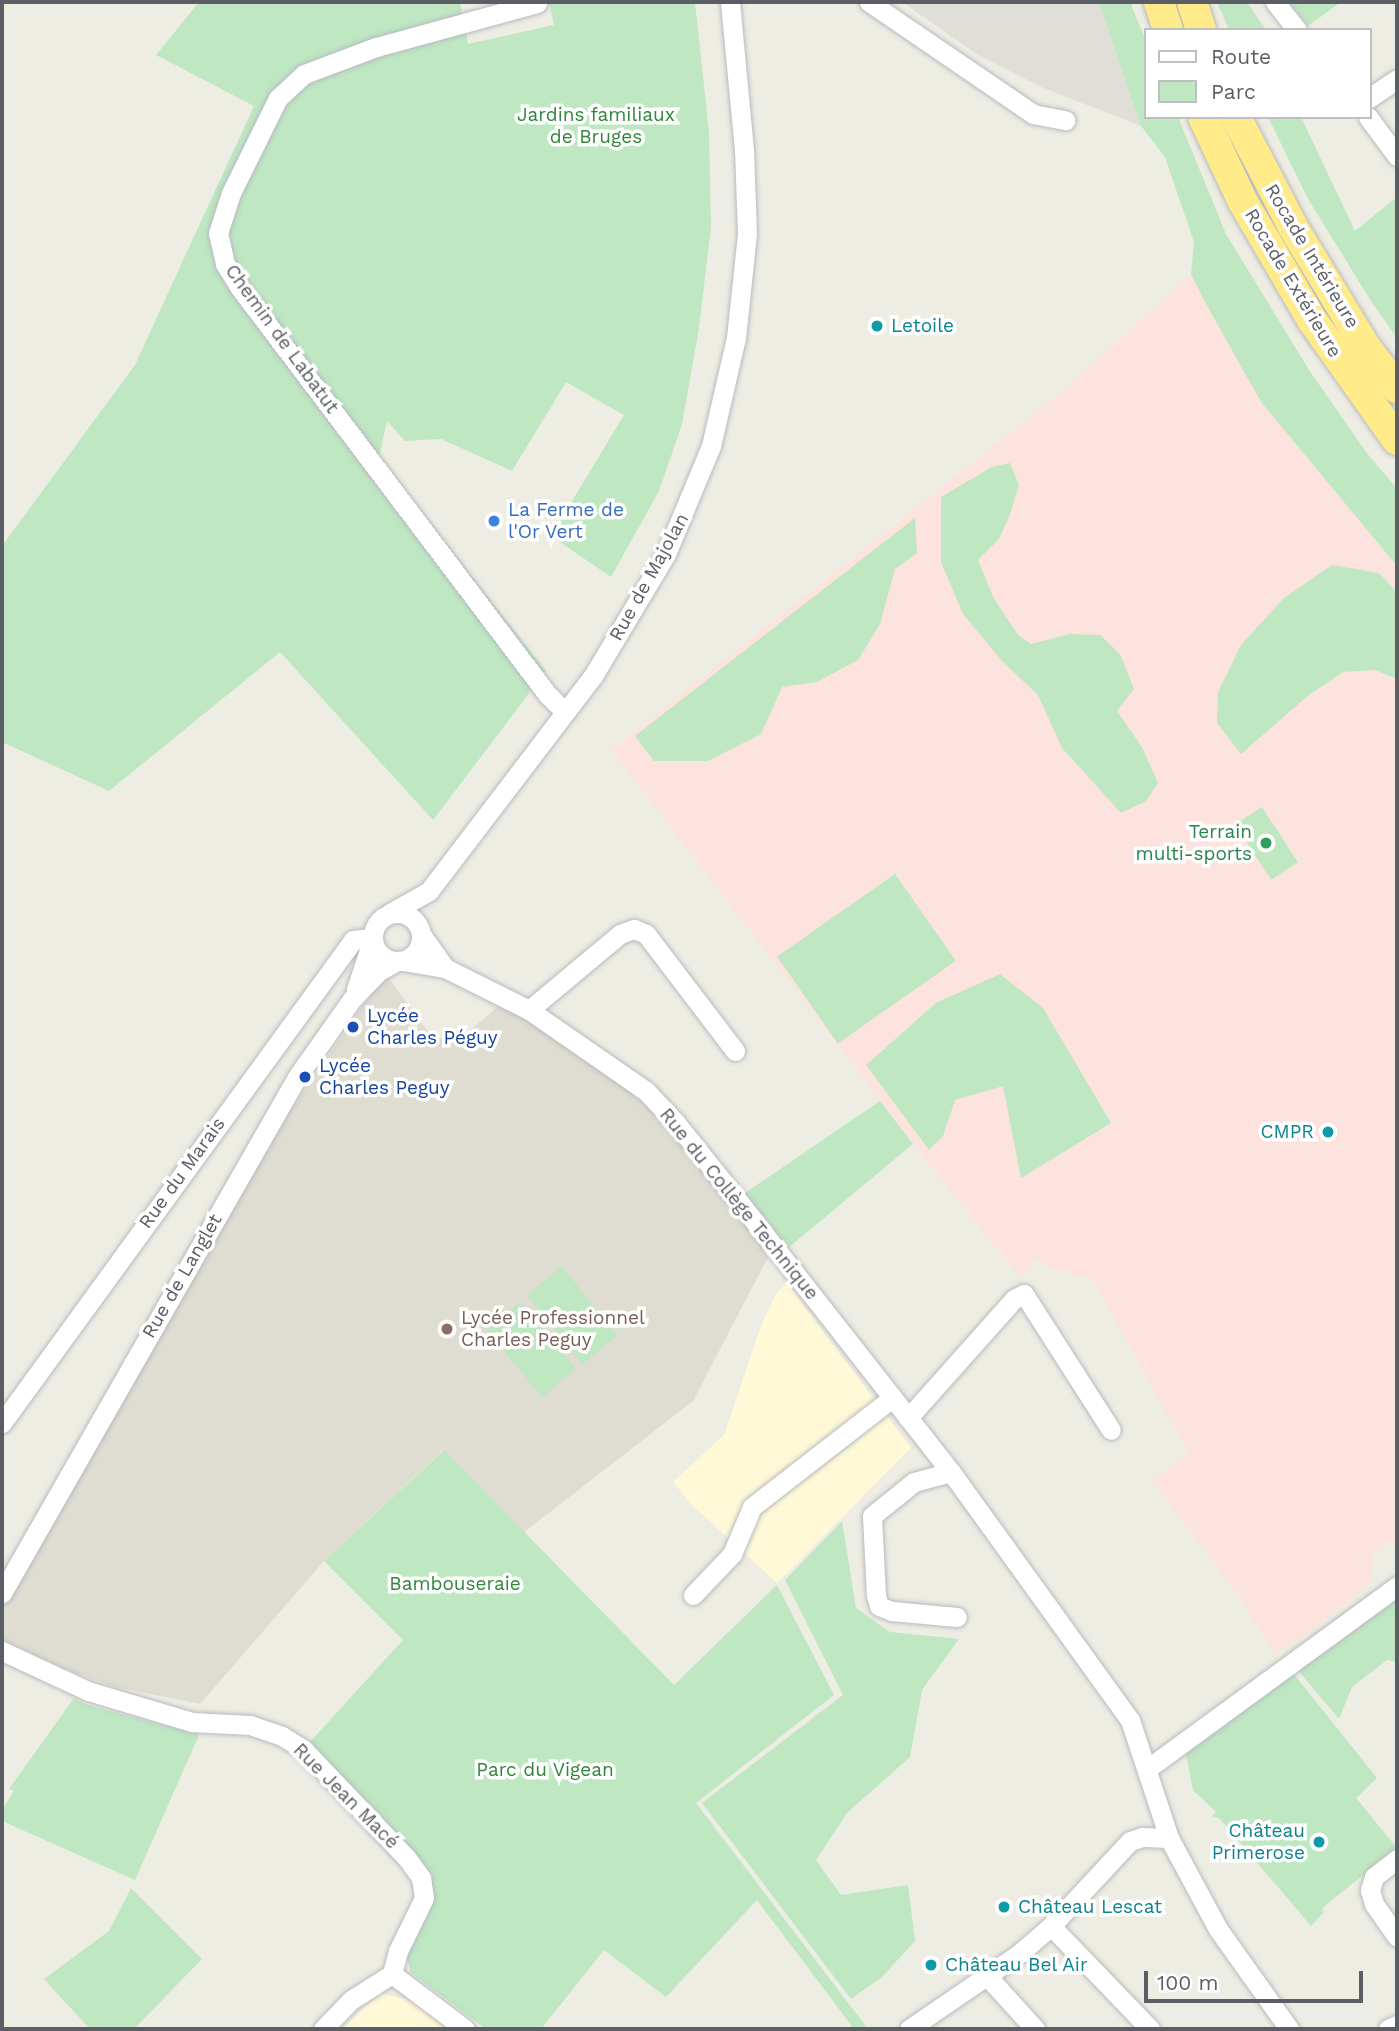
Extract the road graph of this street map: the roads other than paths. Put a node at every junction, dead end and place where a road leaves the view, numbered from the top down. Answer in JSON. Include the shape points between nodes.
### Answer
{"nodes":[{"id":1,"x":730,"y":2,"type":"edge"},
{"id":2,"x":869,"y":2,"type":"edge"},
{"id":3,"x":1159,"y":2,"type":"edge"},
{"id":4,"x":1192,"y":2,"type":"edge"},
{"id":5,"x":1275,"y":2,"type":"edge"},
{"id":6,"x":537,"y":3,"type":"edge"},
{"id":7,"x":1167,"y":28,"type":"edge"},
{"id":8,"x":1200,"y":28,"type":"edge"},
{"id":9,"x":1295,"y":28,"type":"edge"},
{"id":10,"x":1397,"y":79,"type":"edge"},
{"id":11,"x":1371,"y":97,"type":"edge"},
{"id":12,"x":1204,"y":119,"type":"edge"},
{"id":13,"x":1237,"y":119,"type":"edge"},
{"id":14,"x":1369,"y":119,"type":"edge"},
{"id":15,"x":1065,"y":120,"type":"dead end"},
{"id":16,"x":1397,"y":156,"type":"edge"},
{"id":17,"x":1397,"y":388,"type":"edge"},
{"id":18,"x":1397,"y":440,"type":"edge"},
{"id":19,"x":565,"y":712,"type":"junction"},
{"id":20,"x":429,"y":891,"type":"junction"},
{"id":21,"x":390,"y":913,"type":"junction"},
{"id":22,"x":421,"y":931,"type":"junction"},
{"id":23,"x":373,"y":938,"type":"junction"},
{"id":24,"x":400,"y":961,"type":"junction"},
{"id":25,"x":445,"y":968,"type":"junction"},
{"id":26,"x":352,"y":999,"type":"junction"},
{"id":27,"x":529,"y":1010,"type":"junction"},
{"id":28,"x":735,"y":1051,"type":"dead end"},
{"id":29,"x":892,"y":1398,"type":"junction"},
{"id":30,"x":908,"y":1418,"type":"junction"},
{"id":31,"x":2,"y":1423,"type":"edge"},
{"id":32,"x":1111,"y":1430,"type":"dead end"},
{"id":33,"x":951,"y":1472,"type":"junction"},
{"id":34,"x":19,"y":1559,"type":"junction"},
{"id":35,"x":2,"y":1576,"type":"edge"},
{"id":36,"x":1397,"y":1586,"type":"edge"},
{"id":37,"x":2,"y":1592,"type":"edge"},
{"id":38,"x":693,"y":1595,"type":"dead end"},
{"id":39,"x":957,"y":1617,"type":"dead end"},
{"id":40,"x":2,"y":1651,"type":"edge"},
{"id":41,"x":1147,"y":1769,"type":"junction"},
{"id":42,"x":1169,"y":1838,"type":"junction"},
{"id":43,"x":1397,"y":1859,"type":"edge"},
{"id":44,"x":1051,"y":1926,"type":"junction"},
{"id":45,"x":1396,"y":1932,"type":"edge"},
{"id":46,"x":392,"y":1975,"type":"junction"},
{"id":47,"x":987,"y":1976,"type":"junction"},
{"id":48,"x":1397,"y":2025,"type":"edge"},
{"id":49,"x":323,"y":2029,"type":"edge"},
{"id":50,"x":465,"y":2029,"type":"edge"},
{"id":51,"x":909,"y":2029,"type":"edge"},
{"id":52,"x":1035,"y":2029,"type":"edge"},
{"id":53,"x":1150,"y":2029,"type":"edge"},
{"id":54,"x":1289,"y":2029,"type":"edge"},
{"id":55,"x":1388,"y":2029,"type":"edge"}],
"edges":[{"from":1,"to":19,"type":"street","name":"Rue de Majolan","via":[[747,234],[737,338],[725,395],[711,446],[666,554],[628,621]]},
{"from":2,"to":15,"type":"street","via":[[1033,114]]},
{"from":3,"to":7,"type":"highway"},
{"from":4,"to":8,"type":"highway"},
{"from":5,"to":9,"type":"street"},
{"from":6,"to":19,"type":"street","name":"Chemin de Labatut","via":[[376,47],[304,74],[278,98],[231,193],[218,233],[225,264],[240,288]]},
{"from":10,"to":11,"type":"street"},
{"from":12,"to":18,"type":"highway","name":"Rocade Extérieure","via":[[1243,202],[1306,310]]},
{"from":13,"to":17,"type":"highway","name":"Rocade Intérieure","via":[[1317,267]]},
{"from":14,"to":16,"type":"street"},
{"from":19,"to":20,"type":"street","name":"Rue de Majolan"},
{"from":20,"to":21,"type":"street","name":"Rue de Majolan"},
{"from":20,"to":22,"type":"street","name":"Rue de Majolan"},
{"from":21,"to":22,"type":"street","via":[[405,914]]},
{"from":21,"to":23,"type":"street","via":[[377,923]]},
{"from":22,"to":24,"type":"street","via":[[419,948]]},
{"from":22,"to":25,"type":"street","name":"Rue du Collège Technique"},
{"from":23,"to":24,"type":"street","via":[[383,957]]},
{"from":23,"to":26,"type":"street","name":"Rue de Langlet"},
{"from":23,"to":31,"type":"street","name":"Rue du Marais","via":[[353,940]]},
{"from":24,"to":25,"type":"street","name":"Rue du Collège Technique"},
{"from":24,"to":26,"type":"street","name":"Rue de Langlet","via":[[379,971]]},
{"from":25,"to":27,"type":"street","name":"Rue du Collège Technique"},
{"from":26,"to":34,"type":"street","name":"Rue de Langlet","via":[[284,1098]]},
{"from":27,"to":28,"type":"street","via":[[620,934],[634,929],[646,934]]},
{"from":27,"to":29,"type":"street","name":"Rue du Collège Technique","via":[[604,1060],[662,1107]]},
{"from":29,"to":30,"type":"street","name":"Rue du Collège Technique"},
{"from":29,"to":38,"type":"street","via":[[752,1507],[732,1554]]},
{"from":30,"to":32,"type":"street","via":[[1014,1299],[1024,1294]]},
{"from":30,"to":33,"type":"street","name":"Rue du Collège Technique"},
{"from":33,"to":39,"type":"street","via":[[914,1482],[872,1516],[879,1606]]},
{"from":33,"to":41,"type":"street","name":"Rue du Collège Technique","via":[[1130,1720]]},
{"from":34,"to":35,"type":"street","name":"Rue de Langlet"},
{"from":34,"to":37,"type":"street","name":"Rue de Langlet"},
{"from":36,"to":41,"type":"street"},
{"from":40,"to":46,"type":"street","name":"Rue Jean Macé","via":[[88,1691],[192,1722],[250,1724],[304,1750],[421,1878],[424,1898],[398,1951]]},
{"from":41,"to":42,"type":"street","name":"Rue du Collège Technique"},
{"from":42,"to":44,"type":"street","via":[[1130,1841]]},
{"from":42,"to":54,"type":"street","name":"Rue du Collège Technique","via":[[1218,1929]]},
{"from":43,"to":45,"type":"street","via":[[1374,1877],[1370,1890],[1374,1904]]},
{"from":44,"to":47,"type":"street"},
{"from":44,"to":53,"type":"street"},
{"from":46,"to":49,"type":"street","via":[[351,2000]]},
{"from":46,"to":50,"type":"street"},
{"from":47,"to":51,"type":"street"},
{"from":47,"to":52,"type":"street"},
{"from":48,"to":55,"type":"street"}]}
